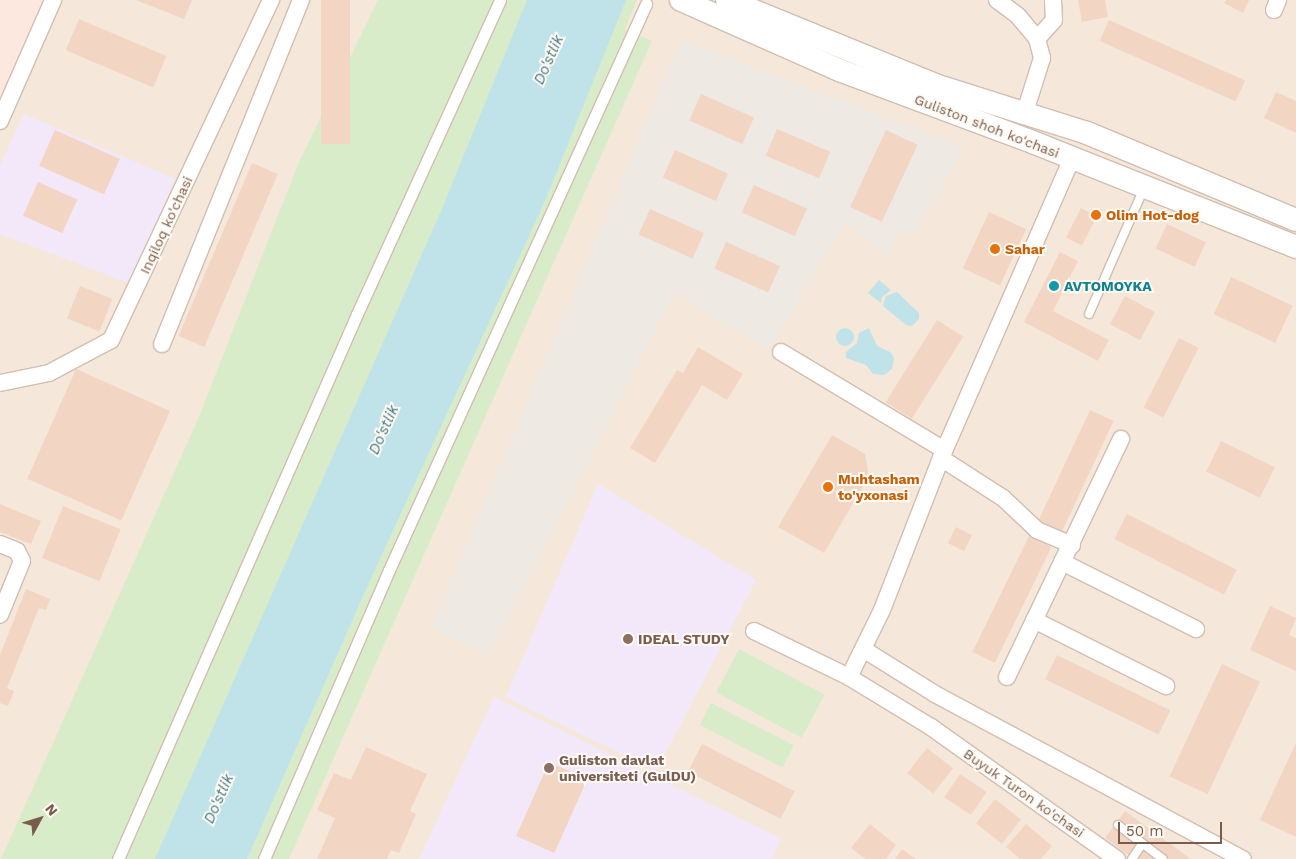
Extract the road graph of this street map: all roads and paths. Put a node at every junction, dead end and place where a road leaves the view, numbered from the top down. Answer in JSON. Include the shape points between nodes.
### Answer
{"nodes":[{"id":1,"x":53,"y":0,"type":"edge"},
{"id":2,"x":271,"y":0,"type":"edge"},
{"id":3,"x":301,"y":0,"type":"edge"},
{"id":4,"x":500,"y":0,"type":"edge"},
{"id":5,"x":681,"y":0,"type":"edge"},
{"id":6,"x":727,"y":0,"type":"edge"},
{"id":7,"x":997,"y":0,"type":"edge"},
{"id":8,"x":1053,"y":0,"type":"edge"},
{"id":9,"x":646,"y":4,"type":"dead end"},
{"id":10,"x":1037,"y":38,"type":"junction"},
{"id":11,"x":1025,"y":112,"type":"junction"},
{"id":12,"x":0,"y":121,"type":"edge"},
{"id":13,"x":1072,"y":158,"type":"junction"},
{"id":14,"x":1144,"y":186,"type":"junction"},
{"id":15,"x":1296,"y":220,"type":"edge"},
{"id":16,"x":1296,"y":247,"type":"edge"},
{"id":17,"x":1089,"y":314,"type":"dead end"},
{"id":18,"x":162,"y":344,"type":"dead end"},
{"id":19,"x":781,"y":352,"type":"dead end"},
{"id":20,"x":0,"y":382,"type":"edge"},
{"id":21,"x":1121,"y":439,"type":"dead end"},
{"id":22,"x":943,"y":454,"type":"junction"},
{"id":23,"x":0,"y":544,"type":"edge"},
{"id":24,"x":1072,"y":545,"type":"junction"},
{"id":25,"x":1062,"y":562,"type":"junction"},
{"id":26,"x":0,"y":615,"type":"edge"},
{"id":27,"x":1034,"y":620,"type":"junction"},
{"id":28,"x":1196,"y":629,"type":"dead end"},
{"id":29,"x":754,"y":631,"type":"dead end"},
{"id":30,"x":863,"y":649,"type":"junction"},
{"id":31,"x":849,"y":677,"type":"junction"},
{"id":32,"x":1007,"y":677,"type":"dead end"},
{"id":33,"x":1166,"y":686,"type":"dead end"},
{"id":34,"x":1118,"y":825,"type":"dead end"},
{"id":35,"x":1142,"y":844,"type":"junction"},
{"id":36,"x":118,"y":859,"type":"edge"},
{"id":37,"x":264,"y":859,"type":"edge"},
{"id":38,"x":1117,"y":859,"type":"edge"},
{"id":39,"x":1132,"y":859,"type":"edge"},
{"id":40,"x":1164,"y":859,"type":"edge"},
{"id":41,"x":1243,"y":859,"type":"edge"}],
"edges":[{"from":1,"to":12,"type":"street"},
{"from":2,"to":20,"type":"street","name":"Inqiloq ko'chasi","via":[[111,340],[49,373]]},
{"from":3,"to":18,"type":"street"},
{"from":4,"to":36,"type":"street"},
{"from":5,"to":13,"type":"main road","name":"Guliston shoh ko'chasi","via":[[839,70]]},
{"from":6,"to":11,"type":"main road","name":"Guliston shoh ko'chasi","via":[[934,85]]},
{"from":7,"to":10,"type":"street","via":[[1018,16]]},
{"from":8,"to":10,"type":"street","via":[[1054,20]]},
{"from":9,"to":37,"type":"street","via":[[413,516]]},
{"from":10,"to":11,"type":"street","via":[[1042,58]]},
{"from":11,"to":15,"type":"main road","name":"Guliston shoh ko'chasi","via":[[1087,133]]},
{"from":13,"to":14,"type":"main road","name":"Guliston shoh ko'chasi"},
{"from":13,"to":22,"type":"street"},
{"from":14,"to":16,"type":"main road","name":"Guliston shoh ko'chasi"},
{"from":14,"to":17,"type":"lane"},
{"from":19,"to":22,"type":"street"},
{"from":21,"to":24,"type":"street"},
{"from":22,"to":24,"type":"street","via":[[1003,498],[1037,530]]},
{"from":22,"to":30,"type":"street"},
{"from":23,"to":26,"type":"street","via":[[17,551],[22,561]]},
{"from":24,"to":25,"type":"street"},
{"from":25,"to":27,"type":"street"},
{"from":25,"to":28,"type":"street"},
{"from":27,"to":32,"type":"street"},
{"from":27,"to":33,"type":"street"},
{"from":29,"to":31,"type":"street","name":"Buyuk Turon ko'chasi"},
{"from":30,"to":31,"type":"street"},
{"from":30,"to":41,"type":"street","via":[[934,694]]},
{"from":31,"to":38,"type":"street","name":"Buyuk Turon ko'chasi","via":[[931,727]]},
{"from":34,"to":35,"type":"lane"},
{"from":35,"to":39,"type":"lane"},
{"from":35,"to":40,"type":"lane"}]}
